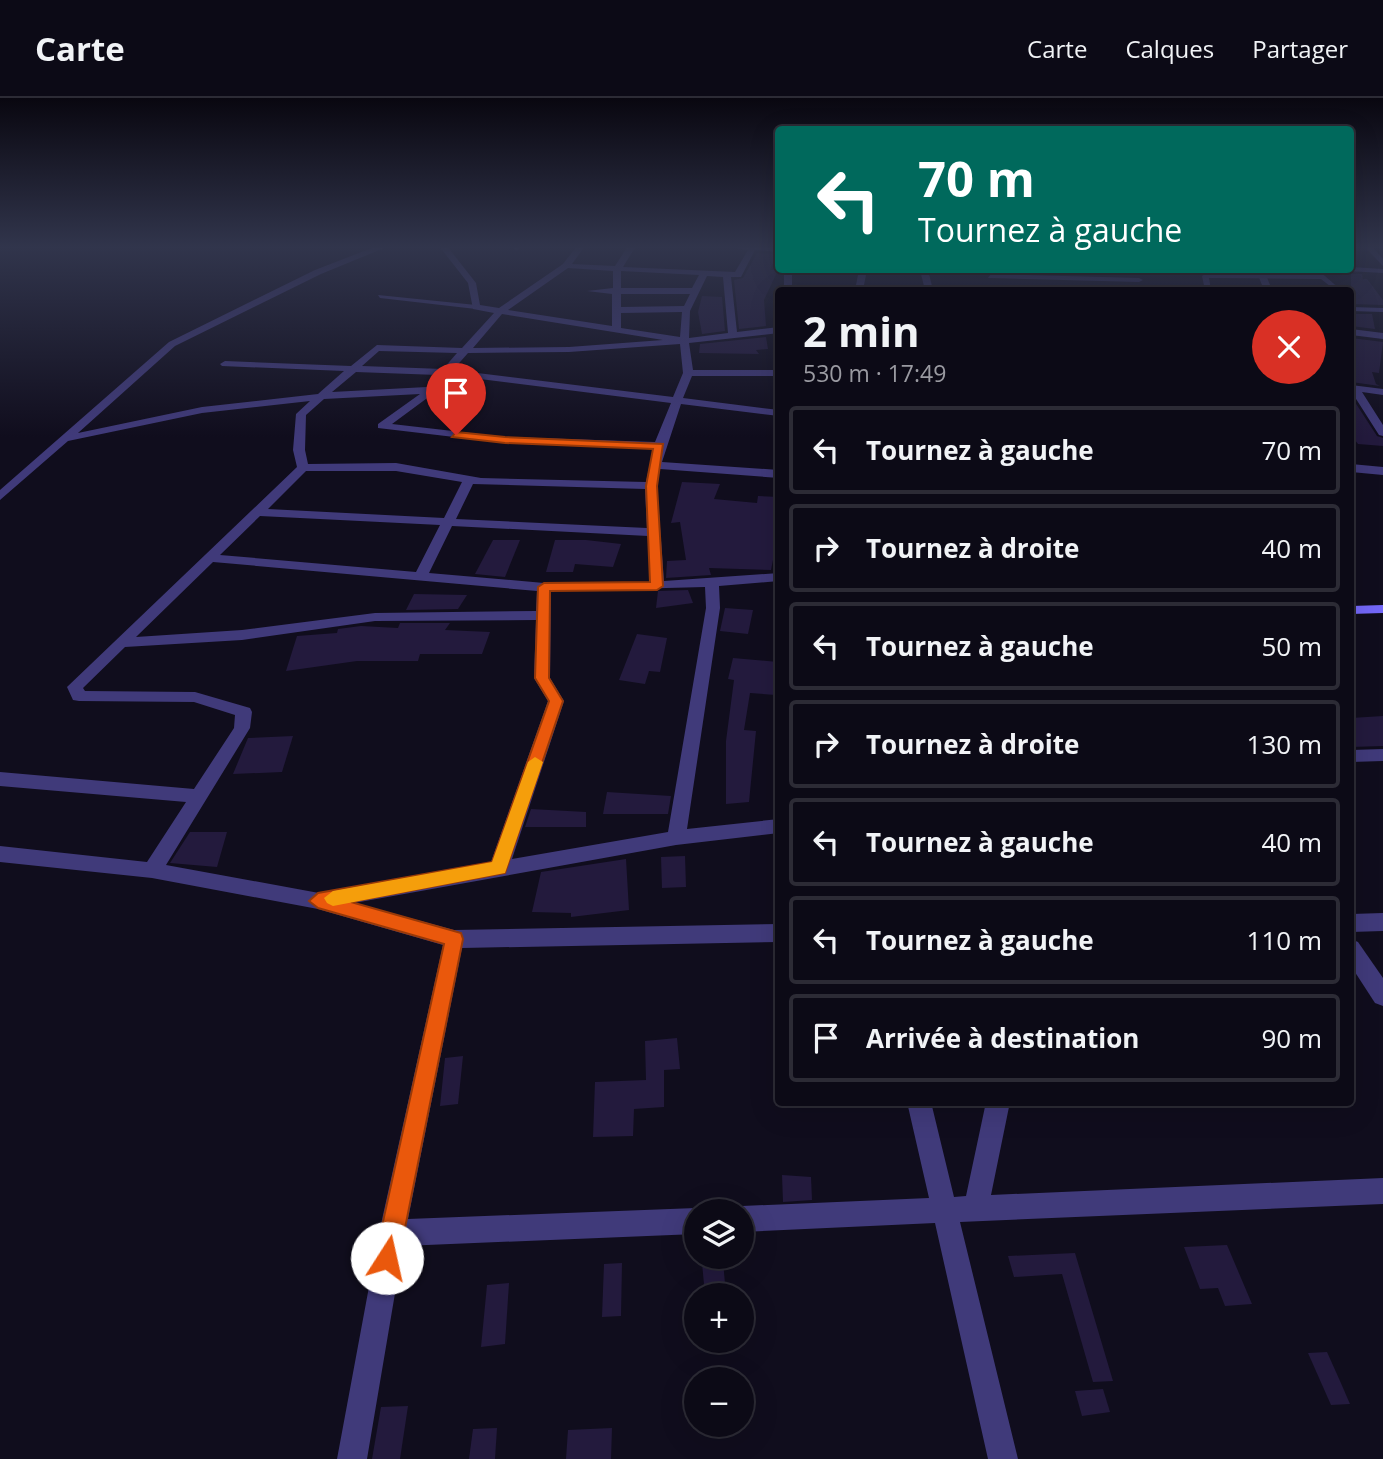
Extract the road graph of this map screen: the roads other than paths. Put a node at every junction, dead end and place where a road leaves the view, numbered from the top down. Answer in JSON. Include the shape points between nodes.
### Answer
{"nodes":[{"id":1,"x":687,"y":309,"type":"edge"},
{"id":2,"x":241,"y":310,"type":"edge"},
{"id":3,"x":488,"y":310,"type":"edge"},
{"id":4,"x":503,"y":310,"type":"edge"},
{"id":5,"x":617,"y":310,"type":"joint"},
{"id":6,"x":651,"y":310,"type":"edge"},
{"id":7,"x":730,"y":310,"type":"edge"},
{"id":8,"x":1355,"y":310,"type":"edge"},
{"id":9,"x":1383,"y":310,"type":"edge"},
{"id":10,"x":499,"y":312,"type":"junction"},
{"id":11,"x":616,"y":330,"type":"junction"},
{"id":12,"x":775,"y":330,"type":"edge"},
{"id":13,"x":1354,"y":332,"type":"edge"},
{"id":14,"x":733,"y":335,"type":"junction"},
{"id":15,"x":1383,"y":336,"type":"edge"},
{"id":16,"x":684,"y":341,"type":"junction"},
{"id":17,"x":463,"y":352,"type":"junction"},
{"id":18,"x":225,"y":364,"type":"dead end"},
{"id":19,"x":354,"y":369,"type":"junction"},
{"id":20,"x":444,"y":372,"type":"junction"},
{"id":21,"x":688,"y":373,"type":"junction"},
{"id":22,"x":775,"y":373,"type":"edge"},
{"id":23,"x":1354,"y":388,"type":"edge"},
{"id":24,"x":1354,"y":389,"type":"edge"},
{"id":25,"x":430,"y":390,"type":"junction"},
{"id":26,"x":1383,"y":391,"type":"edge"},
{"id":27,"x":321,"y":397,"type":"junction"},
{"id":28,"x":678,"y":400,"type":"junction"},
{"id":29,"x":775,"y":412,"type":"edge"},
{"id":30,"x":1382,"y":430,"type":"edge"},
{"id":31,"x":64,"y":439,"type":"junction"},
{"id":32,"x":659,"y":446,"type":"junction"},
{"id":33,"x":656,"y":465,"type":"junction"},
{"id":34,"x":303,"y":468,"type":"junction"},
{"id":35,"x":1354,"y":468,"type":"edge"},
{"id":36,"x":1383,"y":471,"type":"edge"},
{"id":37,"x":775,"y":474,"type":"edge"},
{"id":38,"x":469,"y":480,"type":"junction"},
{"id":39,"x":651,"y":486,"type":"junction"},
{"id":40,"x":0,"y":496,"type":"edge"},
{"id":41,"x":257,"y":512,"type":"junction"},
{"id":42,"x":448,"y":521,"type":"junction"},
{"id":43,"x":654,"y":532,"type":"junction"},
{"id":44,"x":212,"y":558,"type":"junction"},
{"id":45,"x":421,"y":576,"type":"junction"},
{"id":46,"x":775,"y":578,"type":"edge"},
{"id":47,"x":712,"y":582,"type":"junction"},
{"id":48,"x":657,"y":586,"type":"junction"},
{"id":49,"x":544,"y":587,"type":"junction"},
{"id":50,"x":1354,"y":610,"type":"edge"},
{"id":51,"x":1383,"y":610,"type":"edge"},
{"id":52,"x":543,"y":615,"type":"junction"},
{"id":53,"x":121,"y":643,"type":"junction"},
{"id":54,"x":1383,"y":755,"type":"edge"},
{"id":55,"x":1354,"y":756,"type":"edge"},
{"id":56,"x":0,"y":779,"type":"edge"},
{"id":57,"x":199,"y":796,"type":"junction"},
{"id":58,"x":775,"y":826,"type":"edge"},
{"id":59,"x":676,"y":838,"type":"junction"},
{"id":60,"x":0,"y":854,"type":"edge"},
{"id":61,"x":499,"y":868,"type":"junction"},
{"id":62,"x":152,"y":870,"type":"junction"},
{"id":63,"x":318,"y":901,"type":"junction"},
{"id":64,"x":1383,"y":922,"type":"edge"},
{"id":65,"x":1354,"y":923,"type":"edge"},
{"id":66,"x":775,"y":933,"type":"edge"},
{"id":67,"x":454,"y":939,"type":"junction"},
{"id":68,"x":1354,"y":952,"type":"edge"},
{"id":69,"x":1383,"y":996,"type":"edge"},
{"id":70,"x":920,"y":1106,"type":"edge"},
{"id":71,"x":997,"y":1106,"type":"edge"},
{"id":72,"x":1383,"y":1191,"type":"edge"},
{"id":73,"x":976,"y":1207,"type":"junction"},
{"id":74,"x":946,"y":1210,"type":"junction"},
{"id":75,"x":754,"y":1218,"type":"edge"},
{"id":76,"x":684,"y":1221,"type":"edge"},
{"id":77,"x":392,"y":1233,"type":"junction"},
{"id":78,"x":352,"y":1459,"type":"edge"},
{"id":79,"x":1003,"y":1459,"type":"edge"}],
"edges":[{"from":1,"to":16,"type":"street"},
{"from":2,"to":31,"type":"street","via":[[172,344]]},
{"from":3,"to":10,"type":"street"},
{"from":4,"to":10,"type":"street"},
{"from":5,"to":6,"type":"street"},
{"from":5,"to":11,"type":"street"},
{"from":7,"to":14,"type":"street"},
{"from":8,"to":9,"type":"lane"},
{"from":10,"to":11,"type":"street"},
{"from":10,"to":17,"type":"street"},
{"from":11,"to":16,"type":"street"},
{"from":12,"to":14,"type":"street"},
{"from":13,"to":15,"type":"street"},
{"from":14,"to":16,"type":"street"},
{"from":16,"to":17,"type":"street","via":[[611,350]]},
{"from":16,"to":21,"type":"street"},
{"from":17,"to":19,"type":"street","via":[[377,348]]},
{"from":17,"to":20,"type":"street"},
{"from":18,"to":19,"type":"street"},
{"from":19,"to":20,"type":"street"},
{"from":19,"to":27,"type":"street"},
{"from":20,"to":25,"type":"street"},
{"from":20,"to":28,"type":"street"},
{"from":21,"to":22,"type":"street"},
{"from":21,"to":28,"type":"street"},
{"from":23,"to":26,"type":"street"},
{"from":24,"to":30,"type":"street"},
{"from":25,"to":27,"type":"street"},
{"from":25,"to":32,"type":"street","via":[[382,426],[505,440]]},
{"from":27,"to":31,"type":"street","via":[[202,410]]},
{"from":27,"to":34,"type":"street","via":[[301,414]]},
{"from":28,"to":29,"type":"street"},
{"from":28,"to":32,"type":"street"},
{"from":31,"to":40,"type":"street"},
{"from":32,"to":33,"type":"street"},
{"from":33,"to":37,"type":"street"},
{"from":33,"to":39,"type":"street"},
{"from":34,"to":38,"type":"street","via":[[396,467]]},
{"from":34,"to":41,"type":"street"},
{"from":35,"to":36,"type":"street"},
{"from":38,"to":39,"type":"street"},
{"from":38,"to":42,"type":"street"},
{"from":39,"to":43,"type":"street"},
{"from":41,"to":42,"type":"street"},
{"from":41,"to":44,"type":"street"},
{"from":42,"to":43,"type":"street"},
{"from":42,"to":45,"type":"street"},
{"from":43,"to":48,"type":"street"},
{"from":44,"to":45,"type":"street"},
{"from":44,"to":53,"type":"street"},
{"from":45,"to":49,"type":"street"},
{"from":46,"to":47,"type":"street"},
{"from":47,"to":48,"type":"street"},
{"from":47,"to":59,"type":"street","via":[[713,608]]},
{"from":48,"to":49,"type":"street"},
{"from":49,"to":52,"type":"street"},
{"from":50,"to":51,"type":"street"},
{"from":52,"to":53,"type":"street","via":[[375,617],[242,635]]},
{"from":52,"to":61,"type":"street","via":[[542,678],[556,701]]},
{"from":53,"to":57,"type":"street","via":[[75,687],[79,696],[195,697],[244,712],[242,728]]},
{"from":54,"to":55,"type":"street"},
{"from":56,"to":57,"type":"street"},
{"from":57,"to":62,"type":"street"},
{"from":58,"to":59,"type":"street"},
{"from":59,"to":61,"type":"street"},
{"from":60,"to":62,"type":"street"},
{"from":61,"to":63,"type":"street"},
{"from":62,"to":63,"type":"street"},
{"from":63,"to":67,"type":"street"},
{"from":64,"to":65,"type":"street"},
{"from":66,"to":67,"type":"street"},
{"from":67,"to":77,"type":"street"},
{"from":68,"to":69,"type":"street"},
{"from":70,"to":74,"type":"street"},
{"from":71,"to":73,"type":"street"},
{"from":72,"to":73,"type":"street"},
{"from":73,"to":74,"type":"street"},
{"from":74,"to":75,"type":"street"},
{"from":74,"to":79,"type":"street"},
{"from":76,"to":77,"type":"street"},
{"from":77,"to":78,"type":"street"}]}
